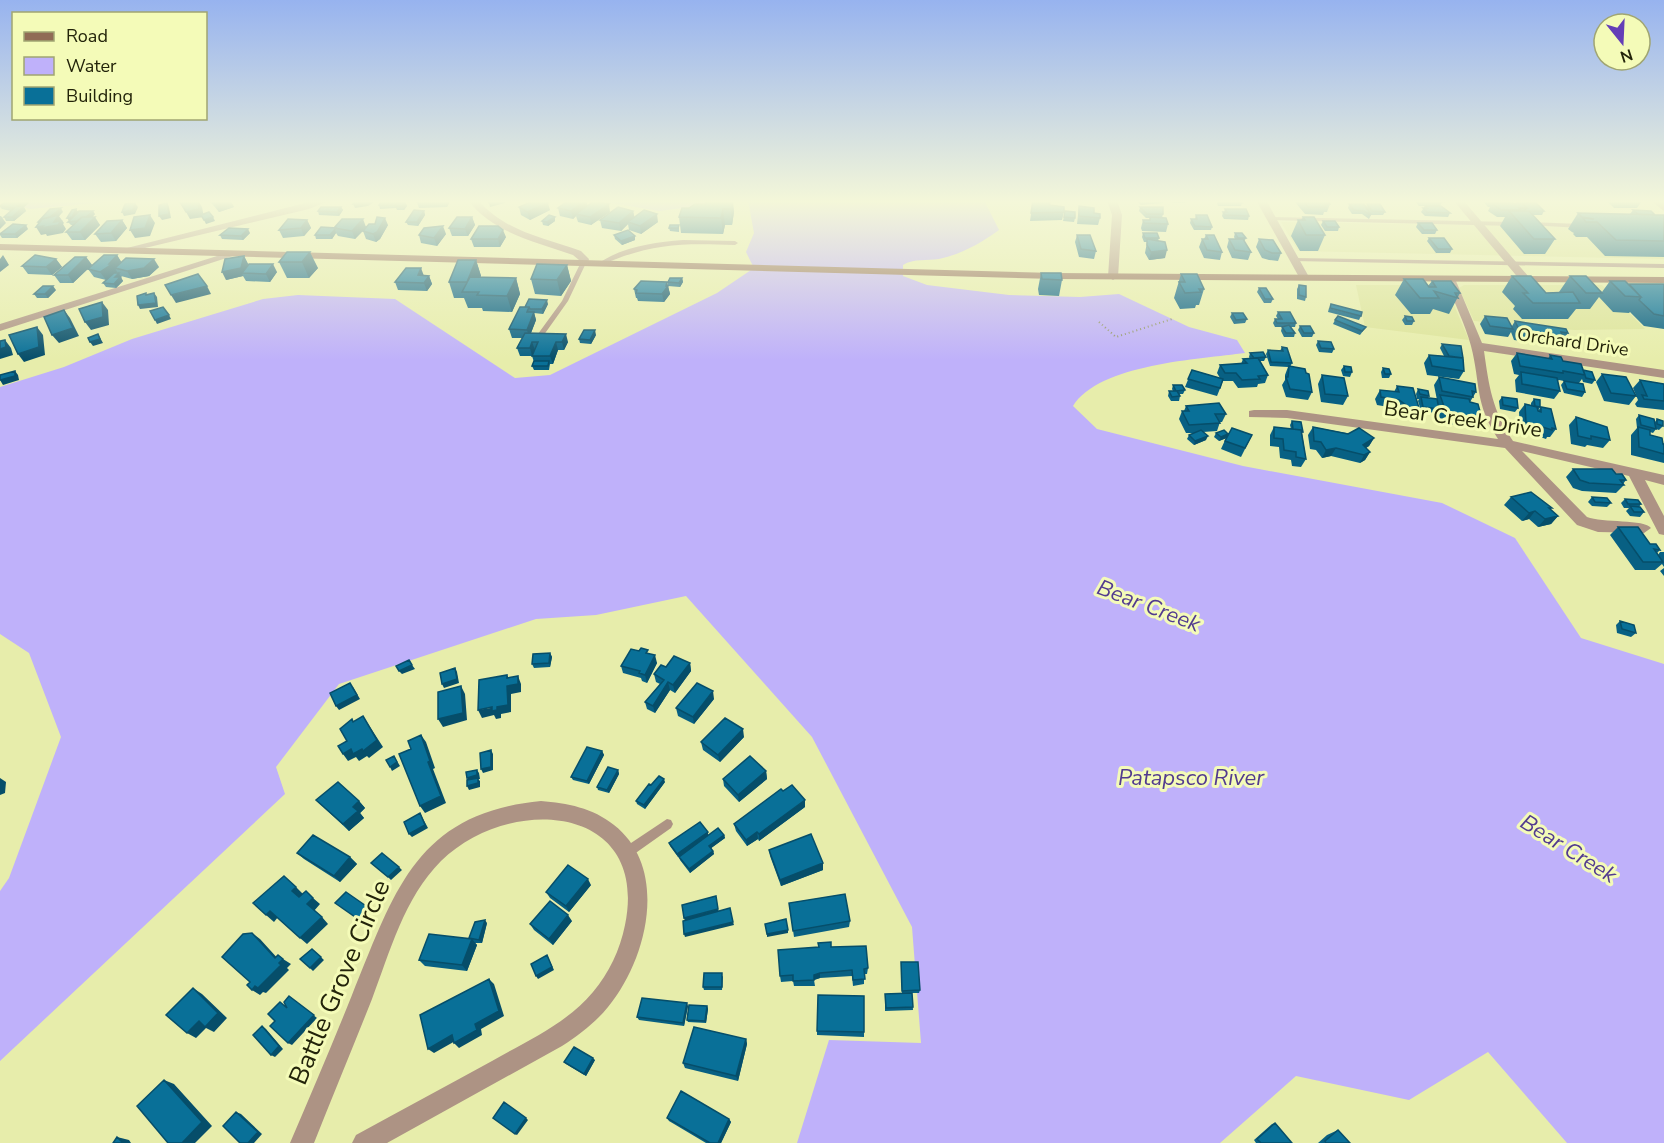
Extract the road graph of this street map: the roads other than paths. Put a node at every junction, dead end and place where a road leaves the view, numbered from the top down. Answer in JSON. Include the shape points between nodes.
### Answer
{"nodes":[{"id":1,"x":236,"y":253,"type":"edge"},
{"id":2,"x":249,"y":253,"type":"edge"},
{"id":3,"x":575,"y":253,"type":"edge"},
{"id":4,"x":622,"y":253,"type":"edge"},
{"id":5,"x":1115,"y":253,"type":"edge"},
{"id":6,"x":1291,"y":253,"type":"edge"},
{"id":7,"x":1504,"y":253,"type":"edge"},
{"id":8,"x":1295,"y":260,"type":"junction"},
{"id":9,"x":583,"y":263,"type":"junction"},
{"id":10,"x":602,"y":263,"type":"junction"},
{"id":11,"x":1512,"y":263,"type":"junction"},
{"id":12,"x":1664,"y":266,"type":"edge"},
{"id":13,"x":1113,"y":277,"type":"junction"},
{"id":14,"x":1304,"y":277,"type":"junction"},
{"id":15,"x":1449,"y":278,"type":"junction"},
{"id":16,"x":1524,"y":278,"type":"junction"},
{"id":17,"x":1664,"y":280,"type":"edge"},
{"id":18,"x":0,"y":328,"type":"edge"},
{"id":19,"x":539,"y":338,"type":"edge"},
{"id":20,"x":1477,"y":346,"type":"junction"},
{"id":21,"x":1664,"y":374,"type":"edge"},
{"id":22,"x":1254,"y":414,"type":"dead end"},
{"id":23,"x":1509,"y":445,"type":"junction"},
{"id":24,"x":1634,"y":472,"type":"junction"},
{"id":25,"x":1664,"y":480,"type":"edge"},
{"id":26,"x":1644,"y":528,"type":"dead end"},
{"id":27,"x":1664,"y":530,"type":"edge"},
{"id":28,"x":667,"y":824,"type":"dead end"},
{"id":29,"x":626,"y":853,"type":"junction"},
{"id":30,"x":302,"y":1143,"type":"edge"},
{"id":31,"x":364,"y":1143,"type":"edge"}],
"edges":[{"from":1,"to":18,"type":"street"},
{"from":2,"to":9,"type":"main road"},
{"from":3,"to":9,"type":"street","via":[[584,259]]},
{"from":4,"to":10,"type":"lane"},
{"from":5,"to":13,"type":"street"},
{"from":6,"to":8,"type":"street"},
{"from":7,"to":11,"type":"street"},
{"from":8,"to":11,"type":"lane"},
{"from":8,"to":14,"type":"street"},
{"from":9,"to":10,"type":"main road"},
{"from":9,"to":19,"type":"lane","via":[[565,301]]},
{"from":10,"to":13,"type":"main road"},
{"from":11,"to":12,"type":"lane"},
{"from":11,"to":16,"type":"street"},
{"from":13,"to":14,"type":"main road"},
{"from":14,"to":15,"type":"main road"},
{"from":15,"to":16,"type":"main road"},
{"from":15,"to":20,"type":"street"},
{"from":16,"to":17,"type":"main road"},
{"from":20,"to":21,"type":"street","name":"Orchard Drive"},
{"from":20,"to":23,"type":"street","via":[[1487,406]]},
{"from":22,"to":23,"type":"street","name":"Bear Creek Drive","via":[[1287,414]]},
{"from":23,"to":24,"type":"street","name":"Bear Creek Drive"},
{"from":23,"to":26,"type":"street","via":[[1582,520],[1598,527]]},
{"from":24,"to":25,"type":"street","name":"Bear Creek Drive"},
{"from":24,"to":27,"type":"street"},
{"from":28,"to":29,"type":"lane"},
{"from":29,"to":30,"type":"street","name":"Battle Grove Circle","via":[[609,831],[597,824],[568,813],[531,810],[472,827],[434,855],[403,898]]},
{"from":29,"to":31,"type":"street","name":"Battle Grove Circle","via":[[637,890],[634,929],[628,955],[600,1000],[552,1040]]}]}
